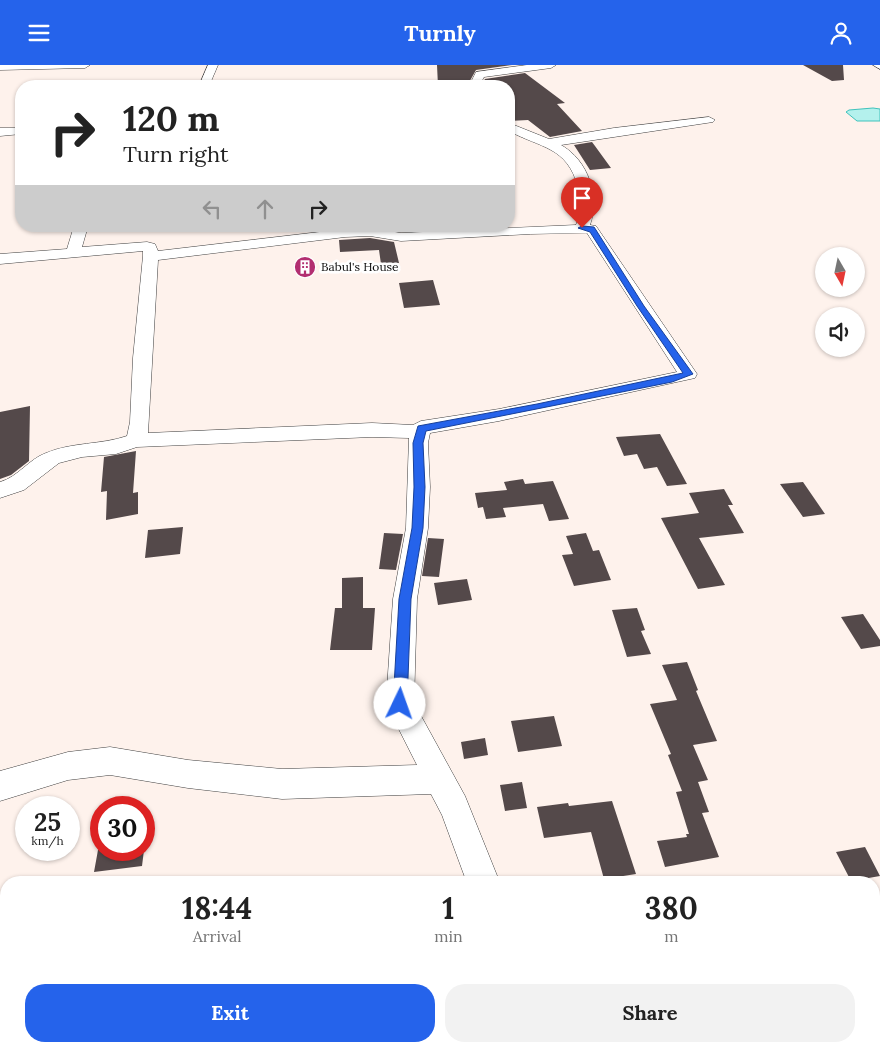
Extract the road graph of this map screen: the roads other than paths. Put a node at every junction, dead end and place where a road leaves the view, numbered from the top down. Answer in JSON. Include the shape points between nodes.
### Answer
{"nodes":[{"id":1,"x":85,"y":65,"type":"edge"},
{"id":2,"x":213,"y":65,"type":"edge"},
{"id":3,"x":551,"y":65,"type":"edge"},
{"id":4,"x":0,"y":67,"type":"edge"},
{"id":5,"x":207,"y":80,"type":"edge"},
{"id":6,"x":477,"y":80,"type":"edge"},
{"id":7,"x":709,"y":120,"type":"dead end"},
{"id":8,"x":515,"y":129,"type":"edge"},
{"id":9,"x":15,"y":131,"type":"edge"},
{"id":10,"x":0,"y":132,"type":"edge"},
{"id":11,"x":549,"y":143,"type":"junction"},
{"id":12,"x":582,"y":228,"type":"junction"},
{"id":13,"x":515,"y":231,"type":"edge"},
{"id":14,"x":79,"y":232,"type":"edge"},
{"id":15,"x":329,"y":232,"type":"edge"},
{"id":16,"x":370,"y":232,"type":"edge"},
{"id":17,"x":502,"y":232,"type":"edge"},
{"id":18,"x":73,"y":252,"type":"junction"},
{"id":19,"x":151,"y":256,"type":"junction"},
{"id":20,"x":0,"y":259,"type":"edge"},
{"id":21,"x":420,"y":432,"type":"junction"},
{"id":22,"x":135,"y":440,"type":"junction"},
{"id":23,"x":0,"y":491,"type":"edge"},
{"id":24,"x":439,"y":779,"type":"junction"},
{"id":25,"x":0,"y":786,"type":"edge"},
{"id":26,"x":481,"y":876,"type":"edge"}],
"edges":[{"from":1,"to":4,"type":"street"},
{"from":2,"to":5,"type":"street"},
{"from":3,"to":6,"type":"street","via":[[480,74]]},
{"from":7,"to":11,"type":"street"},
{"from":8,"to":11,"type":"street"},
{"from":9,"to":10,"type":"street"},
{"from":11,"to":12,"type":"street","via":[[576,161],[581,173],[589,208]]},
{"from":12,"to":13,"type":"street"},
{"from":12,"to":21,"type":"street","via":[[594,231],[688,374],[498,415],[435,425]]},
{"from":14,"to":18,"type":"street"},
{"from":15,"to":19,"type":"street"},
{"from":16,"to":17,"type":"street","via":[[401,237]]},
{"from":18,"to":19,"type":"street","via":[[147,246]]},
{"from":18,"to":20,"type":"street"},
{"from":19,"to":22,"type":"street","via":[[140,421]]},
{"from":21,"to":22,"type":"street","via":[[372,430]]},
{"from":21,"to":24,"type":"street","via":[[417,528],[405,599],[400,704]]},
{"from":22,"to":23,"type":"street","via":[[116,447],[82,450],[52,458],[16,485]]},
{"from":24,"to":25,"type":"street","via":[[282,783],[188,774],[110,761],[68,766]]},
{"from":24,"to":26,"type":"street","via":[[454,807]]}]}
